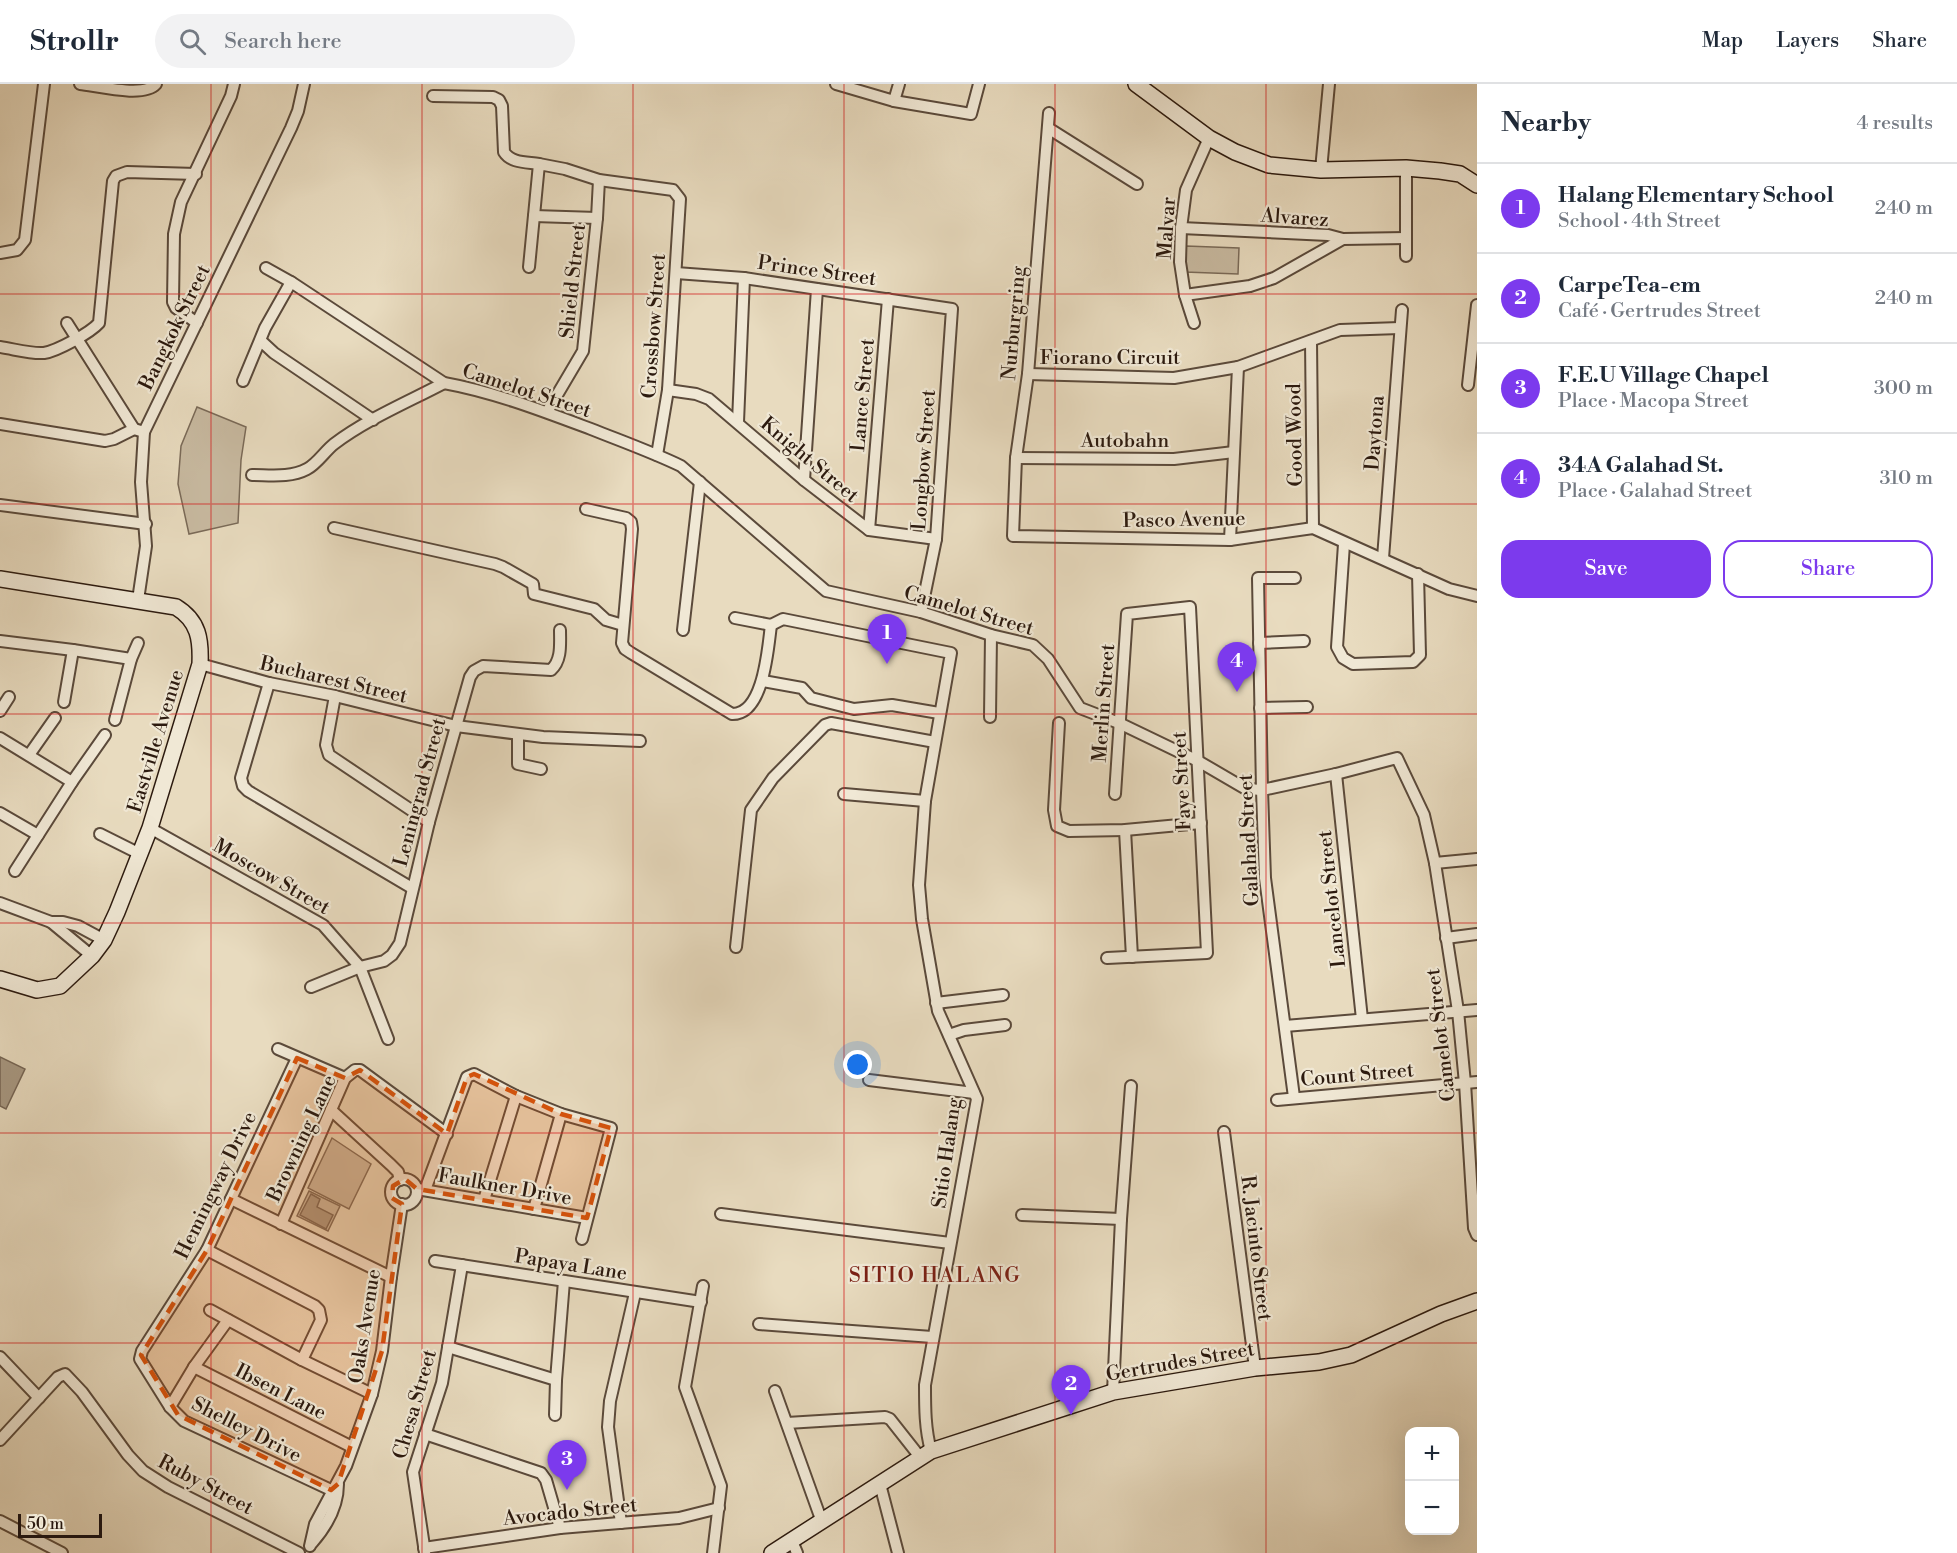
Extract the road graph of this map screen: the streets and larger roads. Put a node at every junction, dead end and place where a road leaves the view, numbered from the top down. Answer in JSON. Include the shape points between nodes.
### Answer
{"nodes":[{"id":1,"x":44,"y":84,"type":"edge"},
{"id":2,"x":80,"y":84,"type":"edge"},
{"id":3,"x":156,"y":84,"type":"edge"},
{"id":4,"x":234,"y":84,"type":"edge"},
{"id":5,"x":304,"y":84,"type":"edge"},
{"id":6,"x":836,"y":84,"type":"edge"},
{"id":7,"x":899,"y":84,"type":"edge"},
{"id":8,"x":979,"y":84,"type":"edge"},
{"id":9,"x":1136,"y":84,"type":"edge"},
{"id":10,"x":1329,"y":84,"type":"edge"},
{"id":11,"x":433,"y":96,"type":"dead end"},
{"id":12,"x":894,"y":101,"type":"junction"},
{"id":13,"x":1049,"y":113,"type":"dead end"},
{"id":14,"x":1048,"y":128,"type":"junction"},
{"id":15,"x":1209,"y":138,"type":"junction"},
{"id":16,"x":539,"y":164,"type":"junction"},
{"id":17,"x":1406,"y":168,"type":"junction"},
{"id":18,"x":1321,"y":170,"type":"junction"},
{"id":19,"x":195,"y":174,"type":"junction"},
{"id":20,"x":599,"y":180,"type":"junction"},
{"id":21,"x":1137,"y":183,"type":"dead end"},
{"id":22,"x":1477,"y":185,"type":"edge"},
{"id":23,"x":534,"y":216,"type":"junction"},
{"id":24,"x":597,"y":218,"type":"junction"},
{"id":25,"x":1181,"y":228,"type":"junction"},
{"id":26,"x":1406,"y":238,"type":"junction"},
{"id":27,"x":1343,"y":239,"type":"junction"},
{"id":28,"x":0,"y":253,"type":"edge"},
{"id":29,"x":1406,"y":256,"type":"dead end"},
{"id":30,"x":529,"y":267,"type":"dead end"},
{"id":31,"x":266,"y":268,"type":"dead end"},
{"id":32,"x":676,"y":273,"type":"junction"},
{"id":33,"x":744,"y":278,"type":"junction"},
{"id":34,"x":291,"y":282,"type":"junction"},
{"id":35,"x":818,"y":289,"type":"junction"},
{"id":36,"x":1185,"y":296,"type":"junction"},
{"id":37,"x":888,"y":299,"type":"junction"},
{"id":38,"x":1477,"y":305,"type":"edge"},
{"id":39,"x":952,"y":309,"type":"joint"},
{"id":40,"x":1402,"y":310,"type":"dead end"},
{"id":41,"x":197,"y":322,"type":"junction"},
{"id":42,"x":67,"y":323,"type":"dead end"},
{"id":43,"x":1194,"y":323,"type":"dead end"},
{"id":44,"x":1400,"y":328,"type":"junction"},
{"id":45,"x":76,"y":338,"type":"junction"},
{"id":46,"x":261,"y":340,"type":"junction"},
{"id":47,"x":1311,"y":341,"type":"junction"},
{"id":48,"x":0,"y":347,"type":"edge"},
{"id":49,"x":1238,"y":367,"type":"junction"},
{"id":50,"x":1028,"y":374,"type":"junction"},
{"id":51,"x":243,"y":381,"type":"dead end"},
{"id":52,"x":444,"y":383,"type":"junction"},
{"id":53,"x":1468,"y":385,"type":"dead end"},
{"id":54,"x":668,"y":390,"type":"junction"},
{"id":55,"x":547,"y":412,"type":"junction"},
{"id":56,"x":373,"y":420,"type":"junction"},
{"id":57,"x":738,"y":422,"type":"junction"},
{"id":58,"x":0,"y":423,"type":"edge"},
{"id":59,"x":139,"y":430,"type":"junction"},
{"id":60,"x":1234,"y":452,"type":"junction"},
{"id":61,"x":657,"y":455,"type":"junction"},
{"id":62,"x":1016,"y":458,"type":"junction"},
{"id":63,"x":252,"y":475,"type":"dead end"},
{"id":64,"x":804,"y":480,"type":"junction"},
{"id":65,"x":700,"y":482,"type":"junction"},
{"id":66,"x":0,"y":505,"type":"edge"},
{"id":67,"x":586,"y":508,"type":"dead end"},
{"id":68,"x":146,"y":525,"type":"junction"},
{"id":69,"x":334,"y":528,"type":"dead end"},
{"id":70,"x":1313,"y":528,"type":"junction"},
{"id":71,"x":869,"y":530,"type":"junction"},
{"id":72,"x":1013,"y":536,"type":"joint"},
{"id":73,"x":936,"y":539,"type":"junction"},
{"id":74,"x":1230,"y":540,"type":"junction"},
{"id":75,"x":1344,"y":544,"type":"junction"},
{"id":76,"x":1383,"y":558,"type":"junction"},
{"id":77,"x":1418,"y":574,"type":"junction"},
{"id":78,"x":1295,"y":578,"type":"dead end"},
{"id":79,"x":0,"y":579,"type":"edge"},
{"id":80,"x":1477,"y":596,"type":"edge"},
{"id":81,"x":138,"y":600,"type":"junction"},
{"id":82,"x":921,"y":612,"type":"junction"},
{"id":83,"x":1127,"y":614,"type":"joint"},
{"id":84,"x":735,"y":618,"type":"dead end"},
{"id":85,"x":623,"y":625,"type":"junction"},
{"id":86,"x":771,"y":625,"type":"junction"},
{"id":87,"x":560,"y":630,"type":"dead end"},
{"id":88,"x":683,"y":630,"type":"dead end"},
{"id":89,"x":992,"y":635,"type":"junction"},
{"id":90,"x":0,"y":641,"type":"edge"},
{"id":91,"x":1304,"y":641,"type":"dead end"},
{"id":92,"x":138,"y":643,"type":"dead end"},
{"id":93,"x":1259,"y":643,"type":"junction"},
{"id":94,"x":73,"y":650,"type":"junction"},
{"id":95,"x":131,"y":659,"type":"junction"},
{"id":96,"x":200,"y":664,"type":"junction"},
{"id":97,"x":763,"y":681,"type":"junction"},
{"id":98,"x":269,"y":683,"type":"junction"},
{"id":99,"x":335,"y":696,"type":"junction"},
{"id":100,"x":9,"y":697,"type":"dead end"},
{"id":101,"x":64,"y":702,"type":"dead end"},
{"id":102,"x":1308,"y":707,"type":"dead end"},
{"id":103,"x":1260,"y":708,"type":"junction"},
{"id":104,"x":0,"y":711,"type":"edge"},
{"id":105,"x":939,"y":713,"type":"junction"},
{"id":106,"x":990,"y":717,"type":"dead end"},
{"id":107,"x":55,"y":718,"type":"dead end"},
{"id":108,"x":115,"y":720,"type":"dead end"},
{"id":109,"x":1059,"y":723,"type":"dead end"},
{"id":110,"x":1119,"y":723,"type":"junction"},
{"id":111,"x":456,"y":726,"type":"junction"},
{"id":112,"x":105,"y":735,"type":"dead end"},
{"id":113,"x":518,"y":735,"type":"junction"},
{"id":114,"x":0,"y":738,"type":"edge"},
{"id":115,"x":640,"y":741,"type":"dead end"},
{"id":116,"x":934,"y":742,"type":"junction"},
{"id":117,"x":29,"y":755,"type":"junction"},
{"id":118,"x":1198,"y":761,"type":"junction"},
{"id":119,"x":541,"y":769,"type":"dead end"},
{"id":120,"x":1336,"y":774,"type":"junction"},
{"id":121,"x":72,"y":782,"type":"junction"},
{"id":122,"x":1262,"y":790,"type":"junction"},
{"id":123,"x":844,"y":794,"type":"dead end"},
{"id":124,"x":1115,"y":794,"type":"dead end"},
{"id":125,"x":925,"y":801,"type":"junction"},
{"id":126,"x":0,"y":813,"type":"edge"},
{"id":127,"x":429,"y":822,"type":"junction"},
{"id":128,"x":1201,"y":823,"type":"junction"},
{"id":129,"x":150,"y":828,"type":"junction"},
{"id":130,"x":1125,"y":830,"type":"junction"},
{"id":131,"x":100,"y":834,"type":"dead end"},
{"id":132,"x":38,"y":835,"type":"junction"},
{"id":133,"x":140,"y":854,"type":"junction"},
{"id":134,"x":1477,"y":859,"type":"edge"},
{"id":135,"x":1435,"y":863,"type":"junction"},
{"id":136,"x":15,"y":871,"type":"dead end"},
{"id":137,"x":412,"y":888,"type":"junction"},
{"id":138,"x":0,"y":903,"type":"edge"},
{"id":139,"x":51,"y":922,"type":"junction"},
{"id":140,"x":1477,"y":934,"type":"edge"},
{"id":141,"x":1446,"y":938,"type":"junction"},
{"id":142,"x":104,"y":940,"type":"junction"},
{"id":143,"x":736,"y":947,"type":"dead end"},
{"id":144,"x":92,"y":956,"type":"junction"},
{"id":145,"x":1132,"y":957,"type":"junction"},
{"id":146,"x":1107,"y":958,"type":"dead end"},
{"id":147,"x":360,"y":967,"type":"junction"},
{"id":148,"x":1,"y":982,"type":"edge"},
{"id":149,"x":311,"y":987,"type":"dead end"},
{"id":150,"x":1003,"y":995,"type":"dead end"},
{"id":151,"x":936,"y":1003,"type":"junction"},
{"id":152,"x":1477,"y":1010,"type":"edge"},
{"id":153,"x":1458,"y":1011,"type":"junction"},
{"id":154,"x":1362,"y":1019,"type":"junction"},
{"id":155,"x":1005,"y":1025,"type":"dead end"},
{"id":156,"x":1285,"y":1026,"type":"junction"},
{"id":157,"x":949,"y":1035,"type":"junction"},
{"id":158,"x":388,"y":1039,"type":"dead end"},
{"id":159,"x":278,"y":1049,"type":"dead end"},
{"id":160,"x":297,"y":1058,"type":"junction"},
{"id":161,"x":345,"y":1078,"type":"junction"},
{"id":162,"x":869,"y":1080,"type":"dead end"},
{"id":163,"x":1477,"y":1082,"type":"edge"},
{"id":164,"x":1465,"y":1083,"type":"junction"},
{"id":165,"x":1131,"y":1086,"type":"dead end"},
{"id":166,"x":974,"y":1093,"type":"junction"},
{"id":167,"x":516,"y":1096,"type":"junction"},
{"id":168,"x":1294,"y":1097,"type":"junction"},
{"id":169,"x":1277,"y":1100,"type":"dead end"},
{"id":170,"x":331,"y":1110,"type":"junction"},
{"id":171,"x":561,"y":1114,"type":"junction"},
{"id":172,"x":1224,"y":1132,"type":"dead end"},
{"id":173,"x":447,"y":1134,"type":"junction"},
{"id":174,"x":400,"y":1180,"type":"junction"},
{"id":175,"x":421,"y":1190,"type":"junction"},
{"id":176,"x":231,"y":1199,"type":"junction"},
{"id":177,"x":484,"y":1200,"type":"junction"},
{"id":178,"x":402,"y":1204,"type":"junction"},
{"id":179,"x":534,"y":1209,"type":"junction"},
{"id":180,"x":721,"y":1214,"type":"dead end"},
{"id":181,"x":1022,"y":1215,"type":"dead end"},
{"id":182,"x":587,"y":1218,"type":"junction"},
{"id":183,"x":1121,"y":1219,"type":"junction"},
{"id":184,"x":281,"y":1224,"type":"junction"},
{"id":185,"x":1477,"y":1235,"type":"edge"},
{"id":186,"x":582,"y":1239,"type":"dead end"},
{"id":187,"x":950,"y":1243,"type":"junction"},
{"id":188,"x":207,"y":1250,"type":"junction"},
{"id":189,"x":435,"y":1261,"type":"dead end"},
{"id":190,"x":462,"y":1265,"type":"junction"},
{"id":191,"x":391,"y":1277,"type":"junction"},
{"id":192,"x":564,"y":1281,"type":"junction"},
{"id":193,"x":703,"y":1286,"type":"dead end"},
{"id":194,"x":635,"y":1293,"type":"junction"},
{"id":195,"x":1477,"y":1301,"type":"edge"},
{"id":196,"x":701,"y":1302,"type":"junction"},
{"id":197,"x":210,"y":1310,"type":"dead end"},
{"id":198,"x":228,"y":1320,"type":"junction"},
{"id":199,"x":759,"y":1324,"type":"dead end"},
{"id":200,"x":932,"y":1337,"type":"junction"},
{"id":201,"x":448,"y":1347,"type":"junction"},
{"id":202,"x":141,"y":1355,"type":"joint"},
{"id":203,"x":0,"y":1357,"type":"edge"},
{"id":204,"x":302,"y":1359,"type":"junction"},
{"id":205,"x":194,"y":1367,"type":"junction"},
{"id":206,"x":1254,"y":1368,"type":"junction"},
{"id":207,"x":556,"y":1380,"type":"junction"},
{"id":208,"x":775,"y":1391,"type":"dead end"},
{"id":209,"x":1113,"y":1392,"type":"junction"},
{"id":210,"x":372,"y":1394,"type":"junction"},
{"id":211,"x":39,"y":1398,"type":"junction"},
{"id":212,"x":170,"y":1407,"type":"junction"},
{"id":213,"x":555,"y":1415,"type":"dead end"},
{"id":214,"x":787,"y":1423,"type":"junction"},
{"id":215,"x":425,"y":1434,"type":"junction"},
{"id":216,"x":0,"y":1440,"type":"edge"},
{"id":217,"x":352,"y":1447,"type":"junction"},
{"id":218,"x":926,"y":1454,"type":"junction"},
{"id":219,"x":880,"y":1484,"type":"junction"},
{"id":220,"x":335,"y":1487,"type":"junction"},
{"id":221,"x":719,"y":1508,"type":"junction"},
{"id":222,"x":0,"y":1521,"type":"edge"},
{"id":223,"x":822,"y":1522,"type":"junction"},
{"id":224,"x":621,"y":1523,"type":"junction"},
{"id":225,"x":560,"y":1528,"type":"junction"},
{"id":226,"x":795,"y":1547,"type":"edge"},
{"id":227,"x":424,"y":1550,"type":"edge"},
{"id":228,"x":62,"y":1553,"type":"edge"},
{"id":229,"x":298,"y":1553,"type":"edge"},
{"id":230,"x":713,"y":1553,"type":"edge"},
{"id":231,"x":772,"y":1553,"type":"edge"},
{"id":232,"x":898,"y":1553,"type":"edge"}],
"edges":[{"from":1,"to":28,"type":"street","via":[[25,240],[17,250]]},
{"from":2,"to":3,"type":"street","via":[[131,91],[149,90]]},
{"from":4,"to":19,"type":"street"},
{"from":5,"to":41,"type":"street","name":"Bangkok Street","via":[[291,128]]},
{"from":6,"to":12,"type":"street"},
{"from":7,"to":12,"type":"street"},
{"from":8,"to":12,"type":"street","via":[[971,114]]},
{"from":9,"to":15,"type":"street"},
{"from":10,"to":18,"type":"street"},
{"from":11,"to":16,"type":"street","via":[[499,100],[506,156]]},
{"from":13,"to":14,"type":"street","name":"Nurburgring"},
{"from":14,"to":21,"type":"street"},
{"from":14,"to":50,"type":"street","name":"Nurburgring"},
{"from":15,"to":18,"type":"street","via":[[1269,165]]},
{"from":15,"to":25,"type":"street","name":"Malvar","via":[[1186,190]]},
{"from":16,"to":20,"type":"street"},
{"from":16,"to":23,"type":"street"},
{"from":17,"to":18,"type":"street"},
{"from":17,"to":22,"type":"street","via":[[1460,174]]},
{"from":17,"to":26,"type":"street"},
{"from":19,"to":41,"type":"street","via":[[177,218],[172,297],[176,308]]},
{"from":19,"to":45,"type":"street","via":[[127,172],[116,176],[100,320]]},
{"from":20,"to":24,"type":"street","name":"Shield Street"},
{"from":20,"to":32,"type":"street","name":"Crossbow Street","via":[[673,190],[680,199]]},
{"from":23,"to":24,"type":"street"},
{"from":23,"to":30,"type":"street"},
{"from":24,"to":55,"type":"street","name":"Shield Street","via":[[583,351]]},
{"from":25,"to":27,"type":"street","name":"Alvarez"},
{"from":25,"to":36,"type":"street","name":"Malvar"},
{"from":26,"to":27,"type":"street","name":"Alvarez"},
{"from":26,"to":29,"type":"street"},
{"from":27,"to":36,"type":"street","via":[[1274,278],[1250,286]]},
{"from":31,"to":34,"type":"street","name":"Camelot Street"},
{"from":32,"to":33,"type":"street","name":"Prince Street"},
{"from":32,"to":54,"type":"street","name":"Crossbow Street"},
{"from":33,"to":35,"type":"street","name":"Prince Street"},
{"from":33,"to":57,"type":"street"},
{"from":34,"to":46,"type":"street"},
{"from":34,"to":52,"type":"street","name":"Camelot Street"},
{"from":35,"to":37,"type":"street","name":"Prince Street"},
{"from":35,"to":64,"type":"street"},
{"from":36,"to":43,"type":"street","name":"Malvar"},
{"from":37,"to":39,"type":"street","name":"Prince Street"},
{"from":37,"to":71,"type":"street","name":"Lance Street"},
{"from":38,"to":53,"type":"street"},
{"from":39,"to":73,"type":"street","name":"Longbow Street"},
{"from":40,"to":44,"type":"street","name":"Daytona"},
{"from":41,"to":59,"type":"street","name":"Bangkok Street"},
{"from":42,"to":45,"type":"street"},
{"from":44,"to":47,"type":"street","name":"Fiorano Circuit","via":[[1340,330]]},
{"from":44,"to":76,"type":"street","name":"Daytona"},
{"from":45,"to":48,"type":"street","via":[[41,353]]},
{"from":45,"to":59,"type":"street"},
{"from":46,"to":51,"type":"street"},
{"from":46,"to":56,"type":"street","via":[[274,353]]},
{"from":47,"to":49,"type":"street","name":"Fiorano Circuit"},
{"from":47,"to":70,"type":"street","name":"Good Wood"},
{"from":49,"to":50,"type":"street","name":"Fiorano Circuit","via":[[1174,378]]},
{"from":49,"to":60,"type":"street"},
{"from":50,"to":62,"type":"street","name":"Nurburgring"},
{"from":52,"to":55,"type":"street","name":"Camelot Street"},
{"from":52,"to":56,"type":"street"},
{"from":54,"to":57,"type":"street","name":"Knight Street","via":[[709,399]]},
{"from":54,"to":61,"type":"street","name":"Crossbow Street"},
{"from":55,"to":61,"type":"street","name":"Camelot Street"},
{"from":56,"to":63,"type":"street","via":[[334,444],[309,469],[295,474]]},
{"from":57,"to":64,"type":"street","name":"Knight Street"},
{"from":58,"to":59,"type":"street","via":[[105,441]]},
{"from":59,"to":68,"type":"street","name":"Bangkok Street"},
{"from":60,"to":62,"type":"street","name":"Autobahn","via":[[1174,459]]},
{"from":60,"to":74,"type":"street"},
{"from":61,"to":65,"type":"street","name":"Camelot Street","via":[[681,466]]},
{"from":62,"to":72,"type":"street","name":"Nurburgring"},
{"from":64,"to":71,"type":"street","name":"Knight Street"},
{"from":65,"to":82,"type":"street","name":"Camelot Street","via":[[826,591]]},
{"from":65,"to":88,"type":"street"},
{"from":66,"to":68,"type":"street"},
{"from":67,"to":85,"type":"street","via":[[630,522]]},
{"from":68,"to":81,"type":"street","name":"Bangkok Street"},
{"from":69,"to":85,"type":"street","via":[[503,567],[532,584],[534,594],[594,609],[606,620]]},
{"from":70,"to":74,"type":"street","name":"Pasco Avenue"},
{"from":70,"to":75,"type":"street"},
{"from":71,"to":73,"type":"street","name":"Knight Street"},
{"from":72,"to":74,"type":"street","name":"Pasco Avenue"},
{"from":73,"to":82,"type":"street","name":"Longbow Street"},
{"from":75,"to":76,"type":"street"},
{"from":75,"to":77,"type":"street","via":[[1336,647],[1353,664],[1413,662],[1420,655]]},
{"from":76,"to":77,"type":"street"},
{"from":77,"to":80,"type":"street","via":[[1449,589]]},
{"from":78,"to":93,"type":"street","name":"Galahad Street","via":[[1258,578]]},
{"from":79,"to":81,"type":"street","name":"Eastville Avenue"},
{"from":81,"to":96,"type":"street","name":"Eastville Avenue","via":[[176,607],[186,613],[201,643]]},
{"from":82,"to":89,"type":"street","name":"Camelot Street"},
{"from":83,"to":110,"type":"street","name":"Merlin Street"},
{"from":83,"to":118,"type":"street","name":"Faye Street","via":[[1190,607]]},
{"from":84,"to":86,"type":"street"},
{"from":85,"to":97,"type":"street","via":[[625,649],[732,714],[742,713],[748,707]]},
{"from":86,"to":97,"type":"street"},
{"from":86,"to":105,"type":"street","name":"Sitio Halang","via":[[783,619],[951,653]]},
{"from":87,"to":111,"type":"street","name":"Leningrad Street","via":[[558,663],[551,670],[483,666],[474,671]]},
{"from":89,"to":106,"type":"street"},
{"from":89,"to":110,"type":"street","name":"Camelot Street","via":[[1033,645],[1048,659],[1080,708]]},
{"from":90,"to":94,"type":"street"},
{"from":91,"to":93,"type":"street"},
{"from":92,"to":95,"type":"street"},
{"from":93,"to":103,"type":"street","name":"Galahad Street"},
{"from":94,"to":95,"type":"street"},
{"from":94,"to":101,"type":"street"},
{"from":95,"to":108,"type":"street"},
{"from":96,"to":98,"type":"street","name":"Bucharest Street"},
{"from":96,"to":129,"type":"street","name":"Eastville Avenue"},
{"from":97,"to":105,"type":"street","via":[[802,688],[811,698],[854,709],[892,705]]},
{"from":98,"to":99,"type":"street","name":"Bucharest Street"},
{"from":98,"to":137,"type":"street","via":[[241,778],[243,786]]},
{"from":99,"to":111,"type":"street","name":"Bucharest Street"},
{"from":99,"to":127,"type":"street","via":[[326,745],[329,755]]},
{"from":100,"to":104,"type":"street"},
{"from":102,"to":103,"type":"street"},
{"from":103,"to":122,"type":"street","name":"Galahad Street"},
{"from":105,"to":116,"type":"street","name":"Sitio Halang"},
{"from":107,"to":117,"type":"street"},
{"from":109,"to":130,"type":"street","via":[[1054,810],[1057,826],[1069,831]]},
{"from":110,"to":118,"type":"street","name":"Camelot Street"},
{"from":110,"to":124,"type":"street","name":"Merlin Street"},
{"from":111,"to":113,"type":"street","name":"Bucharest Street"},
{"from":111,"to":127,"type":"street","name":"Leningrad Street"},
{"from":112,"to":121,"type":"street"},
{"from":113,"to":115,"type":"street","name":"Bucharest Street"},
{"from":113,"to":119,"type":"street","via":[[518,764]]},
{"from":114,"to":117,"type":"street"},
{"from":116,"to":125,"type":"street","name":"Sitio Halang"},
{"from":116,"to":143,"type":"street","via":[[831,723],[799,749],[751,810]]},
{"from":117,"to":121,"type":"street"},
{"from":118,"to":122,"type":"street","name":"Camelot Street","via":[[1246,789]]},
{"from":118,"to":128,"type":"street","name":"Faye Street"},
{"from":120,"to":122,"type":"street","name":"Camelot Street"},
{"from":120,"to":135,"type":"street","name":"Camelot Street","via":[[1397,758],[1425,815]]},
{"from":120,"to":154,"type":"street","name":"Lancelot Street"},
{"from":121,"to":132,"type":"street"},
{"from":122,"to":156,"type":"street","name":"Galahad Street","via":[[1265,878]]},
{"from":123,"to":125,"type":"street"},
{"from":125,"to":151,"type":"street","name":"Sitio Halang","via":[[919,885]]},
{"from":126,"to":132,"type":"street"},
{"from":127,"to":137,"type":"street","name":"Leningrad Street"},
{"from":128,"to":130,"type":"street"},
{"from":128,"to":145,"type":"street","name":"Faye Street","via":[[1208,953]]},
{"from":129,"to":133,"type":"street","name":"Eastville Avenue"},
{"from":129,"to":147,"type":"street","name":"Moscow Street","via":[[323,925]]},
{"from":130,"to":145,"type":"street"},
{"from":131,"to":133,"type":"street"},
{"from":132,"to":136,"type":"street"},
{"from":133,"to":142,"type":"street","name":"Eastville Avenue"},
{"from":134,"to":135,"type":"street"},
{"from":135,"to":141,"type":"street","name":"Camelot Street"},
{"from":137,"to":147,"type":"street","name":"Leningrad Street","via":[[397,948],[384,961]]},
{"from":138,"to":139,"type":"street"},
{"from":139,"to":142,"type":"street","via":[[78,926]]},
{"from":139,"to":144,"type":"street"},
{"from":140,"to":141,"type":"street"},
{"from":141,"to":153,"type":"street","name":"Camelot Street"},
{"from":142,"to":144,"type":"street","name":"Eastville Avenue"},
{"from":144,"to":148,"type":"street","name":"Eastville Avenue","via":[[60,986],[37,990]]},
{"from":145,"to":146,"type":"street"},
{"from":147,"to":149,"type":"street","name":"Leningrad Street"},
{"from":147,"to":158,"type":"street","name":"Moscow Street"},
{"from":150,"to":151,"type":"street"},
{"from":151,"to":157,"type":"street","name":"Sitio Halang"},
{"from":152,"to":153,"type":"street"},
{"from":153,"to":154,"type":"street"},
{"from":153,"to":164,"type":"street","name":"Camelot Street"},
{"from":154,"to":156,"type":"street"},
{"from":155,"to":157,"type":"street"},
{"from":156,"to":168,"type":"street","name":"Galahad Street"},
{"from":157,"to":166,"type":"street","name":"Sitio Halang"},
{"from":159,"to":160,"type":"street"},
{"from":160,"to":161,"type":"street"},
{"from":160,"to":176,"type":"street","name":"Hemingway Drive"},
{"from":161,"to":170,"type":"street","name":"Browning Lane"},
{"from":161,"to":173,"type":"street","name":"Browning Lane","via":[[360,1070]]},
{"from":162,"to":166,"type":"street"},
{"from":163,"to":164,"type":"street","name":"Count Street"},
{"from":164,"to":168,"type":"street","name":"Count Street"},
{"from":164,"to":185,"type":"street","name":"Camelot Street"},
{"from":165,"to":183,"type":"street"},
{"from":166,"to":187,"type":"street","name":"Sitio Halang","via":[[973,1122]]},
{"from":167,"to":171,"type":"street"},
{"from":167,"to":173,"type":"street","via":[[471,1074]]},
{"from":167,"to":177,"type":"street"},
{"from":168,"to":169,"type":"street","name":"Count Street"},
{"from":170,"to":174,"type":"street","via":[[398,1172]]},
{"from":170,"to":184,"type":"street","name":"Browning Lane"},
{"from":171,"to":179,"type":"street"},
{"from":171,"to":182,"type":"street","via":[[610,1128]]},
{"from":172,"to":206,"type":"street","name":"R. Jacinto Street"},
{"from":173,"to":175,"type":"street"},
{"from":174,"to":175,"type":"street","via":[[411,1181]]},
{"from":174,"to":178,"type":"street","via":[[393,1186],[392,1195]]},
{"from":175,"to":177,"type":"street","name":"Faulkner Drive"},
{"from":175,"to":178,"type":"street","via":[[412,1202]]},
{"from":176,"to":184,"type":"street"},
{"from":176,"to":188,"type":"street","name":"Hemingway Drive"},
{"from":177,"to":179,"type":"street","name":"Faulkner Drive"},
{"from":178,"to":191,"type":"street","name":"Oaks Avenue"},
{"from":179,"to":182,"type":"street","name":"Faulkner Drive"},
{"from":180,"to":187,"type":"street"},
{"from":181,"to":183,"type":"street"},
{"from":182,"to":186,"type":"street"},
{"from":183,"to":209,"type":"street"},
{"from":184,"to":191,"type":"street"},
{"from":187,"to":200,"type":"street","name":"Sitio Halang"},
{"from":188,"to":202,"type":"street","name":"Hemingway Drive"},
{"from":188,"to":204,"type":"street","via":[[319,1310],[321,1320]]},
{"from":189,"to":190,"type":"street","name":"Papaya Lane"},
{"from":190,"to":192,"type":"street","name":"Papaya Lane"},
{"from":190,"to":201,"type":"street","name":"Chesa Street"},
{"from":191,"to":210,"type":"street","name":"Oaks Avenue"},
{"from":192,"to":194,"type":"street","name":"Papaya Lane"},
{"from":192,"to":207,"type":"street"},
{"from":193,"to":196,"type":"street"},
{"from":194,"to":196,"type":"street","name":"Papaya Lane"},
{"from":194,"to":224,"type":"street","via":[[610,1401],[608,1427]]},
{"from":195,"to":206,"type":"street","name":"Gertrudes Street","via":[[1351,1355]]},
{"from":196,"to":221,"type":"street","via":[[686,1387],[721,1486]]},
{"from":197,"to":198,"type":"street"},
{"from":198,"to":204,"type":"street"},
{"from":198,"to":205,"type":"street"},
{"from":199,"to":200,"type":"street"},
{"from":200,"to":218,"type":"street","name":"Sitio Halang","via":[[925,1385]]},
{"from":201,"to":207,"type":"street"},
{"from":201,"to":215,"type":"street","name":"Chesa Street","via":[[442,1383]]},
{"from":202,"to":212,"type":"street","name":"Shelley Drive"},
{"from":203,"to":211,"type":"street"},
{"from":204,"to":210,"type":"street"},
{"from":205,"to":212,"type":"street"},
{"from":205,"to":217,"type":"street","name":"Ibsen Lane"},
{"from":206,"to":209,"type":"street","name":"Gertrudes Street"},
{"from":207,"to":213,"type":"street"},
{"from":208,"to":214,"type":"street"},
{"from":209,"to":218,"type":"street","name":"Gertrudes Street"},
{"from":210,"to":217,"type":"street","name":"Oaks Avenue"},
{"from":211,"to":216,"type":"street"},
{"from":211,"to":229,"type":"street","name":"Ruby Street","via":[[64,1374],[143,1471]]},
{"from":212,"to":220,"type":"street","name":"Shelley Drive","via":[[184,1421]]},
{"from":214,"to":218,"type":"street","via":[[885,1417]]},
{"from":214,"to":223,"type":"street"},
{"from":215,"to":225,"type":"street","via":[[542,1473]]},
{"from":215,"to":227,"type":"street","name":"Chesa Street","via":[[413,1472]]},
{"from":217,"to":220,"type":"street","name":"Oaks Avenue"},
{"from":218,"to":219,"type":"street","name":"Gertrudes Street"},
{"from":219,"to":223,"type":"street","name":"Gertrudes Street"},
{"from":219,"to":232,"type":"street"},
{"from":220,"to":229,"type":"street","name":"Oaks Avenue","via":[[338,1495],[325,1528],[310,1546]]},
{"from":221,"to":224,"type":"street","name":"Avocado Street","via":[[679,1518]]},
{"from":221,"to":230,"type":"street"},
{"from":222,"to":228,"type":"street"},
{"from":223,"to":226,"type":"street","name":"Gertrudes Street"},
{"from":224,"to":225,"type":"street","name":"Avocado Street"},
{"from":225,"to":227,"type":"street","name":"Avocado Street"},
{"from":226,"to":231,"type":"street","name":"Gertrudes Street"}]}
